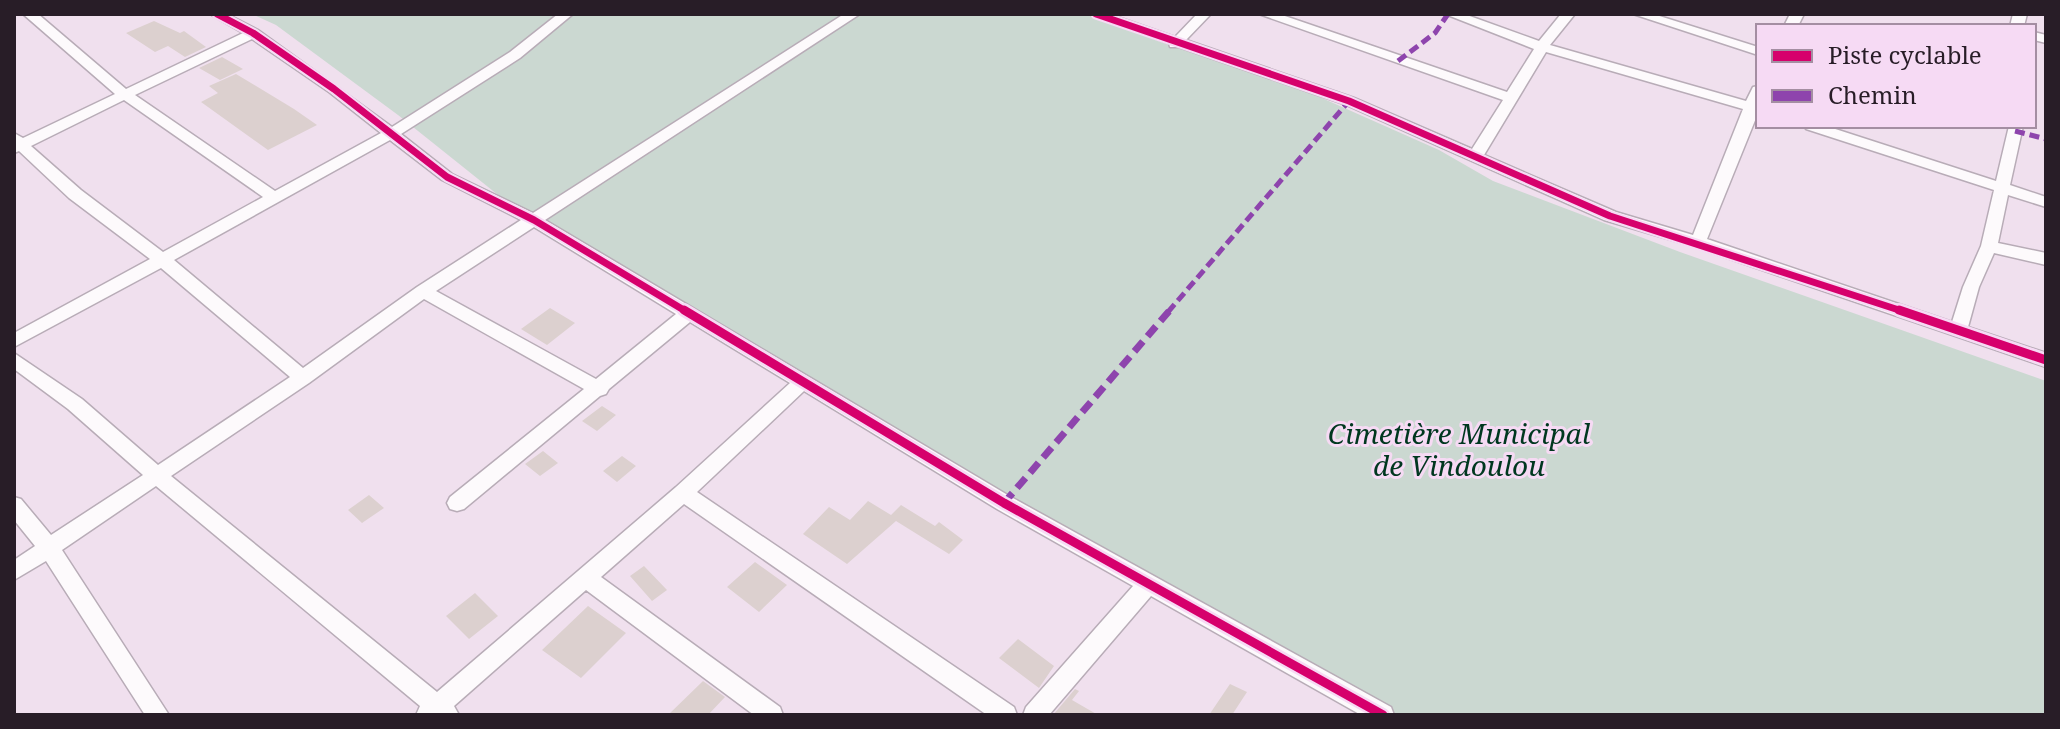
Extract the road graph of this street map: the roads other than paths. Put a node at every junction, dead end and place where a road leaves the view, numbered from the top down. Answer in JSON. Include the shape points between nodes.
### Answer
{"nodes":[{"id":1,"x":30,"y":14,"type":"edge"},
{"id":2,"x":217,"y":14,"type":"edge"},
{"id":3,"x":566,"y":14,"type":"edge"},
{"id":4,"x":853,"y":14,"type":"edge"},
{"id":5,"x":1096,"y":14,"type":"edge"},
{"id":6,"x":1204,"y":14,"type":"edge"},
{"id":7,"x":1266,"y":14,"type":"edge"},
{"id":8,"x":1452,"y":14,"type":"edge"},
{"id":9,"x":1568,"y":14,"type":"edge"},
{"id":10,"x":1640,"y":14,"type":"edge"},
{"id":11,"x":253,"y":33,"type":"junction"},
{"id":12,"x":1175,"y":44,"type":"junction"},
{"id":13,"x":1542,"y":47,"type":"junction"},
{"id":14,"x":1756,"y":50,"type":"edge"},
{"id":15,"x":123,"y":93,"type":"junction"},
{"id":16,"x":1511,"y":98,"type":"junction"},
{"id":17,"x":1754,"y":107,"type":"edge"},
{"id":18,"x":1817,"y":128,"type":"edge"},
{"id":19,"x":2010,"y":128,"type":"edge"},
{"id":20,"x":392,"y":133,"type":"junction"},
{"id":21,"x":17,"y":144,"type":"edge"},
{"id":22,"x":1476,"y":155,"type":"junction"},
{"id":23,"x":2002,"y":189,"type":"junction"},
{"id":24,"x":274,"y":197,"type":"junction"},
{"id":25,"x":2046,"y":202,"type":"edge"},
{"id":26,"x":534,"y":220,"type":"junction"},
{"id":27,"x":1698,"y":242,"type":"junction"},
{"id":28,"x":1989,"y":246,"type":"junction"},
{"id":29,"x":160,"y":258,"type":"junction"},
{"id":30,"x":2046,"y":259,"type":"edge"},
{"id":31,"x":423,"y":291,"type":"junction"},
{"id":32,"x":690,"y":312,"type":"junction"},
{"id":33,"x":1959,"y":329,"type":"junction"},
{"id":34,"x":14,"y":341,"type":"edge"},
{"id":35,"x":14,"y":360,"type":"edge"},
{"id":36,"x":2046,"y":360,"type":"edge"},
{"id":37,"x":303,"y":378,"type":"junction"},
{"id":38,"x":802,"y":382,"type":"junction"},
{"id":39,"x":600,"y":389,"type":"junction"},
{"id":40,"x":155,"y":474,"type":"junction"},
{"id":41,"x":683,"y":493,"type":"junction"},
{"id":42,"x":457,"y":503,"type":"dead end"},
{"id":43,"x":14,"y":505,"type":"edge"},
{"id":44,"x":49,"y":548,"type":"junction"},
{"id":45,"x":14,"y":571,"type":"edge"},
{"id":46,"x":584,"y":577,"type":"junction"},
{"id":47,"x":1149,"y":583,"type":"junction"},
{"id":48,"x":438,"y":712,"type":"edge"},
{"id":49,"x":1380,"y":714,"type":"edge"},
{"id":50,"x":158,"y":715,"type":"edge"},
{"id":51,"x":772,"y":715,"type":"edge"},
{"id":52,"x":1006,"y":715,"type":"edge"},
{"id":53,"x":1034,"y":715,"type":"edge"}],
"edges":[{"from":1,"to":15,"type":"street"},
{"from":2,"to":11,"type":"street"},
{"from":3,"to":20,"type":"street","via":[[515,55]]},
{"from":4,"to":26,"type":"street"},
{"from":5,"to":12,"type":"street"},
{"from":6,"to":12,"type":"street"},
{"from":7,"to":16,"type":"street"},
{"from":8,"to":13,"type":"street"},
{"from":9,"to":13,"type":"street"},
{"from":10,"to":14,"type":"street"},
{"from":11,"to":15,"type":"street"},
{"from":11,"to":20,"type":"street"},
{"from":12,"to":22,"type":"street","via":[[1349,101]]},
{"from":13,"to":16,"type":"street"},
{"from":13,"to":17,"type":"street"},
{"from":15,"to":21,"type":"street"},
{"from":15,"to":24,"type":"street"},
{"from":16,"to":22,"type":"street"},
{"from":17,"to":27,"type":"street"},
{"from":18,"to":23,"type":"street"},
{"from":19,"to":23,"type":"street"},
{"from":20,"to":24,"type":"street"},
{"from":20,"to":26,"type":"street","via":[[447,177]]},
{"from":21,"to":29,"type":"street"},
{"from":22,"to":27,"type":"street","via":[[1510,175],[1610,216]]},
{"from":23,"to":25,"type":"street"},
{"from":23,"to":28,"type":"street"},
{"from":24,"to":29,"type":"street"},
{"from":26,"to":31,"type":"street"},
{"from":26,"to":32,"type":"street"},
{"from":27,"to":33,"type":"street"},
{"from":28,"to":30,"type":"street"},
{"from":28,"to":33,"type":"street"},
{"from":29,"to":34,"type":"street"},
{"from":29,"to":37,"type":"street"},
{"from":31,"to":37,"type":"street"},
{"from":31,"to":39,"type":"street"},
{"from":32,"to":38,"type":"street"},
{"from":32,"to":39,"type":"street"},
{"from":33,"to":36,"type":"street"},
{"from":35,"to":40,"type":"street","via":[[75,404]]},
{"from":37,"to":40,"type":"street"},
{"from":38,"to":41,"type":"street"},
{"from":38,"to":47,"type":"street"},
{"from":39,"to":42,"type":"street"},
{"from":40,"to":44,"type":"street"},
{"from":40,"to":48,"type":"street"},
{"from":41,"to":46,"type":"street"},
{"from":41,"to":52,"type":"street"},
{"from":43,"to":44,"type":"street"},
{"from":44,"to":45,"type":"street"},
{"from":44,"to":50,"type":"street"},
{"from":46,"to":48,"type":"street"},
{"from":46,"to":51,"type":"street"},
{"from":47,"to":49,"type":"street"},
{"from":47,"to":53,"type":"street"}]}
